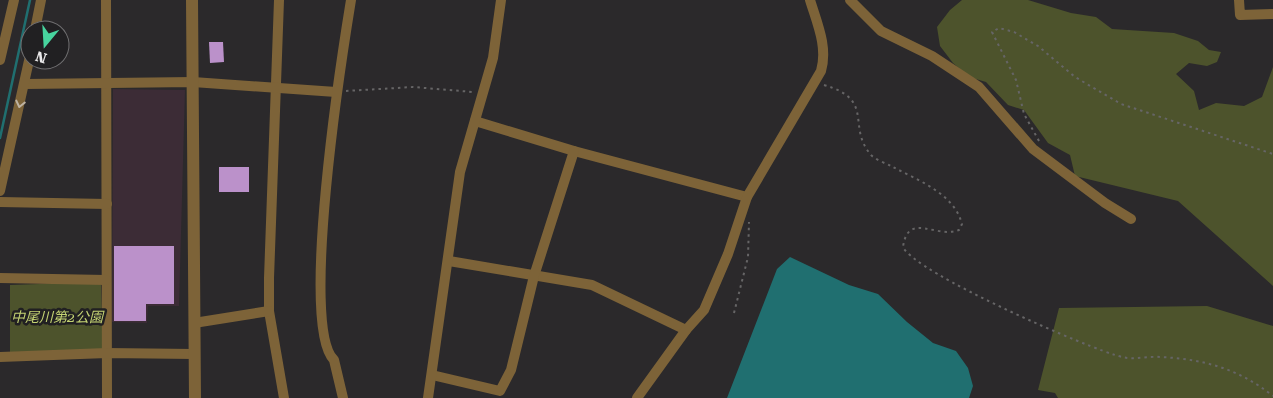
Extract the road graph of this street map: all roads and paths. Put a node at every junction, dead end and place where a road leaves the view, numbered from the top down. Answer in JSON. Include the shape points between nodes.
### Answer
{"nodes":[{"id":1,"x":14,"y":0,"type":"edge"},
{"id":2,"x":41,"y":0,"type":"edge"},
{"id":3,"x":106,"y":0,"type":"edge"},
{"id":4,"x":192,"y":0,"type":"edge"},
{"id":5,"x":279,"y":0,"type":"edge"},
{"id":6,"x":350,"y":0,"type":"edge"},
{"id":7,"x":501,"y":0,"type":"edge"},
{"id":8,"x":810,"y":0,"type":"edge"},
{"id":9,"x":850,"y":0,"type":"edge"},
{"id":10,"x":1239,"y":0,"type":"edge"},
{"id":11,"x":1273,"y":14,"type":"edge"},
{"id":12,"x":37,"y":20,"type":"edge"},
{"id":13,"x":0,"y":58,"type":"edge"},
{"id":14,"x":28,"y":70,"type":"edge"},
{"id":15,"x":193,"y":82,"type":"junction"},
{"id":16,"x":814,"y":82,"type":"junction"},
{"id":17,"x":25,"y":84,"type":"junction"},
{"id":18,"x":108,"y":84,"type":"junction"},
{"id":19,"x":275,"y":88,"type":"junction"},
{"id":20,"x":336,"y":92,"type":"junction"},
{"id":21,"x":483,"y":94,"type":"junction"},
{"id":22,"x":475,"y":121,"type":"junction"},
{"id":23,"x":1043,"y":148,"type":"dead end"},
{"id":24,"x":574,"y":151,"type":"junction"},
{"id":25,"x":1273,"y":154,"type":"edge"},
{"id":26,"x":0,"y":192,"type":"edge"},
{"id":27,"x":747,"y":197,"type":"junction"},
{"id":28,"x":0,"y":202,"type":"edge"},
{"id":29,"x":107,"y":204,"type":"junction"},
{"id":30,"x":749,"y":217,"type":"dead end"},
{"id":31,"x":1131,"y":219,"type":"dead end"},
{"id":32,"x":449,"y":261,"type":"junction"},
{"id":33,"x":534,"y":276,"type":"junction"},
{"id":34,"x":0,"y":278,"type":"edge"},
{"id":35,"x":106,"y":280,"type":"junction"},
{"id":36,"x":269,"y":311,"type":"junction"},
{"id":37,"x":734,"y":313,"type":"dead end"},
{"id":38,"x":194,"y":323,"type":"junction"},
{"id":39,"x":686,"y":330,"type":"junction"},
{"id":40,"x":107,"y":353,"type":"junction"},
{"id":41,"x":194,"y":354,"type":"junction"},
{"id":42,"x":0,"y":357,"type":"edge"},
{"id":43,"x":432,"y":375,"type":"junction"},
{"id":44,"x":1273,"y":396,"type":"edge"},
{"id":45,"x":107,"y":398,"type":"edge"},
{"id":46,"x":194,"y":398,"type":"edge"},
{"id":47,"x":284,"y":398,"type":"edge"},
{"id":48,"x":343,"y":398,"type":"edge"},
{"id":49,"x":428,"y":398,"type":"edge"},
{"id":50,"x":638,"y":398,"type":"edge"}],
"edges":[{"from":1,"to":13,"type":"street"},
{"from":2,"to":12,"type":"street"},
{"from":3,"to":18,"type":"street"},
{"from":4,"to":15,"type":"street"},
{"from":5,"to":19,"type":"street"},
{"from":6,"to":20,"type":"street"},
{"from":7,"to":21,"type":"street","via":[[493,58]]},
{"from":8,"to":16,"type":"street","via":[[821,36],[824,60]]},
{"from":9,"to":31,"type":"street","via":[[881,31],[932,56],[979,87],[1033,149]]},
{"from":10,"to":11,"type":"street","via":[[1240,15]]},
{"from":14,"to":17,"type":"street"},
{"from":15,"to":18,"type":"street"},
{"from":15,"to":19,"type":"street"},
{"from":15,"to":38,"type":"street"},
{"from":16,"to":27,"type":"street"},
{"from":16,"to":44,"type":"path","via":[[847,94],[856,106],[862,135],[872,156],[929,186],[958,211],[962,224],[959,230],[949,234],[921,227],[913,228],[904,235],[903,247],[913,258],[1002,307],[1106,352],[1124,358],[1200,361],[1241,374]]},
{"from":17,"to":18,"type":"street"},
{"from":17,"to":26,"type":"street","one_way":true},
{"from":18,"to":29,"type":"street"},
{"from":19,"to":20,"type":"street"},
{"from":19,"to":36,"type":"street"},
{"from":20,"to":21,"type":"path","via":[[413,87]]},
{"from":20,"to":48,"type":"street","via":[[322,234],[321,302],[324,338],[334,360]]},
{"from":21,"to":22,"type":"street"},
{"from":22,"to":24,"type":"street"},
{"from":22,"to":32,"type":"street","via":[[460,172]]},
{"from":23,"to":25,"type":"path","via":[[1024,114],[1016,80],[992,32],[999,28],[1014,32],[1038,46],[1075,77],[1121,104]]},
{"from":24,"to":27,"type":"street"},
{"from":24,"to":33,"type":"street"},
{"from":27,"to":39,"type":"street","via":[[728,254],[704,310]]},
{"from":28,"to":29,"type":"street"},
{"from":29,"to":35,"type":"street"},
{"from":30,"to":37,"type":"path","via":[[748,257]]},
{"from":32,"to":33,"type":"street"},
{"from":32,"to":43,"type":"street"},
{"from":33,"to":39,"type":"street","via":[[592,285]]},
{"from":33,"to":43,"type":"street","via":[[511,370],[500,392]]},
{"from":34,"to":35,"type":"street"},
{"from":35,"to":40,"type":"street"},
{"from":36,"to":38,"type":"street"},
{"from":36,"to":47,"type":"street"},
{"from":38,"to":41,"type":"street"},
{"from":39,"to":50,"type":"street"},
{"from":40,"to":41,"type":"street"},
{"from":40,"to":42,"type":"street"},
{"from":40,"to":45,"type":"street"},
{"from":41,"to":46,"type":"street"},
{"from":43,"to":49,"type":"street"}]}
